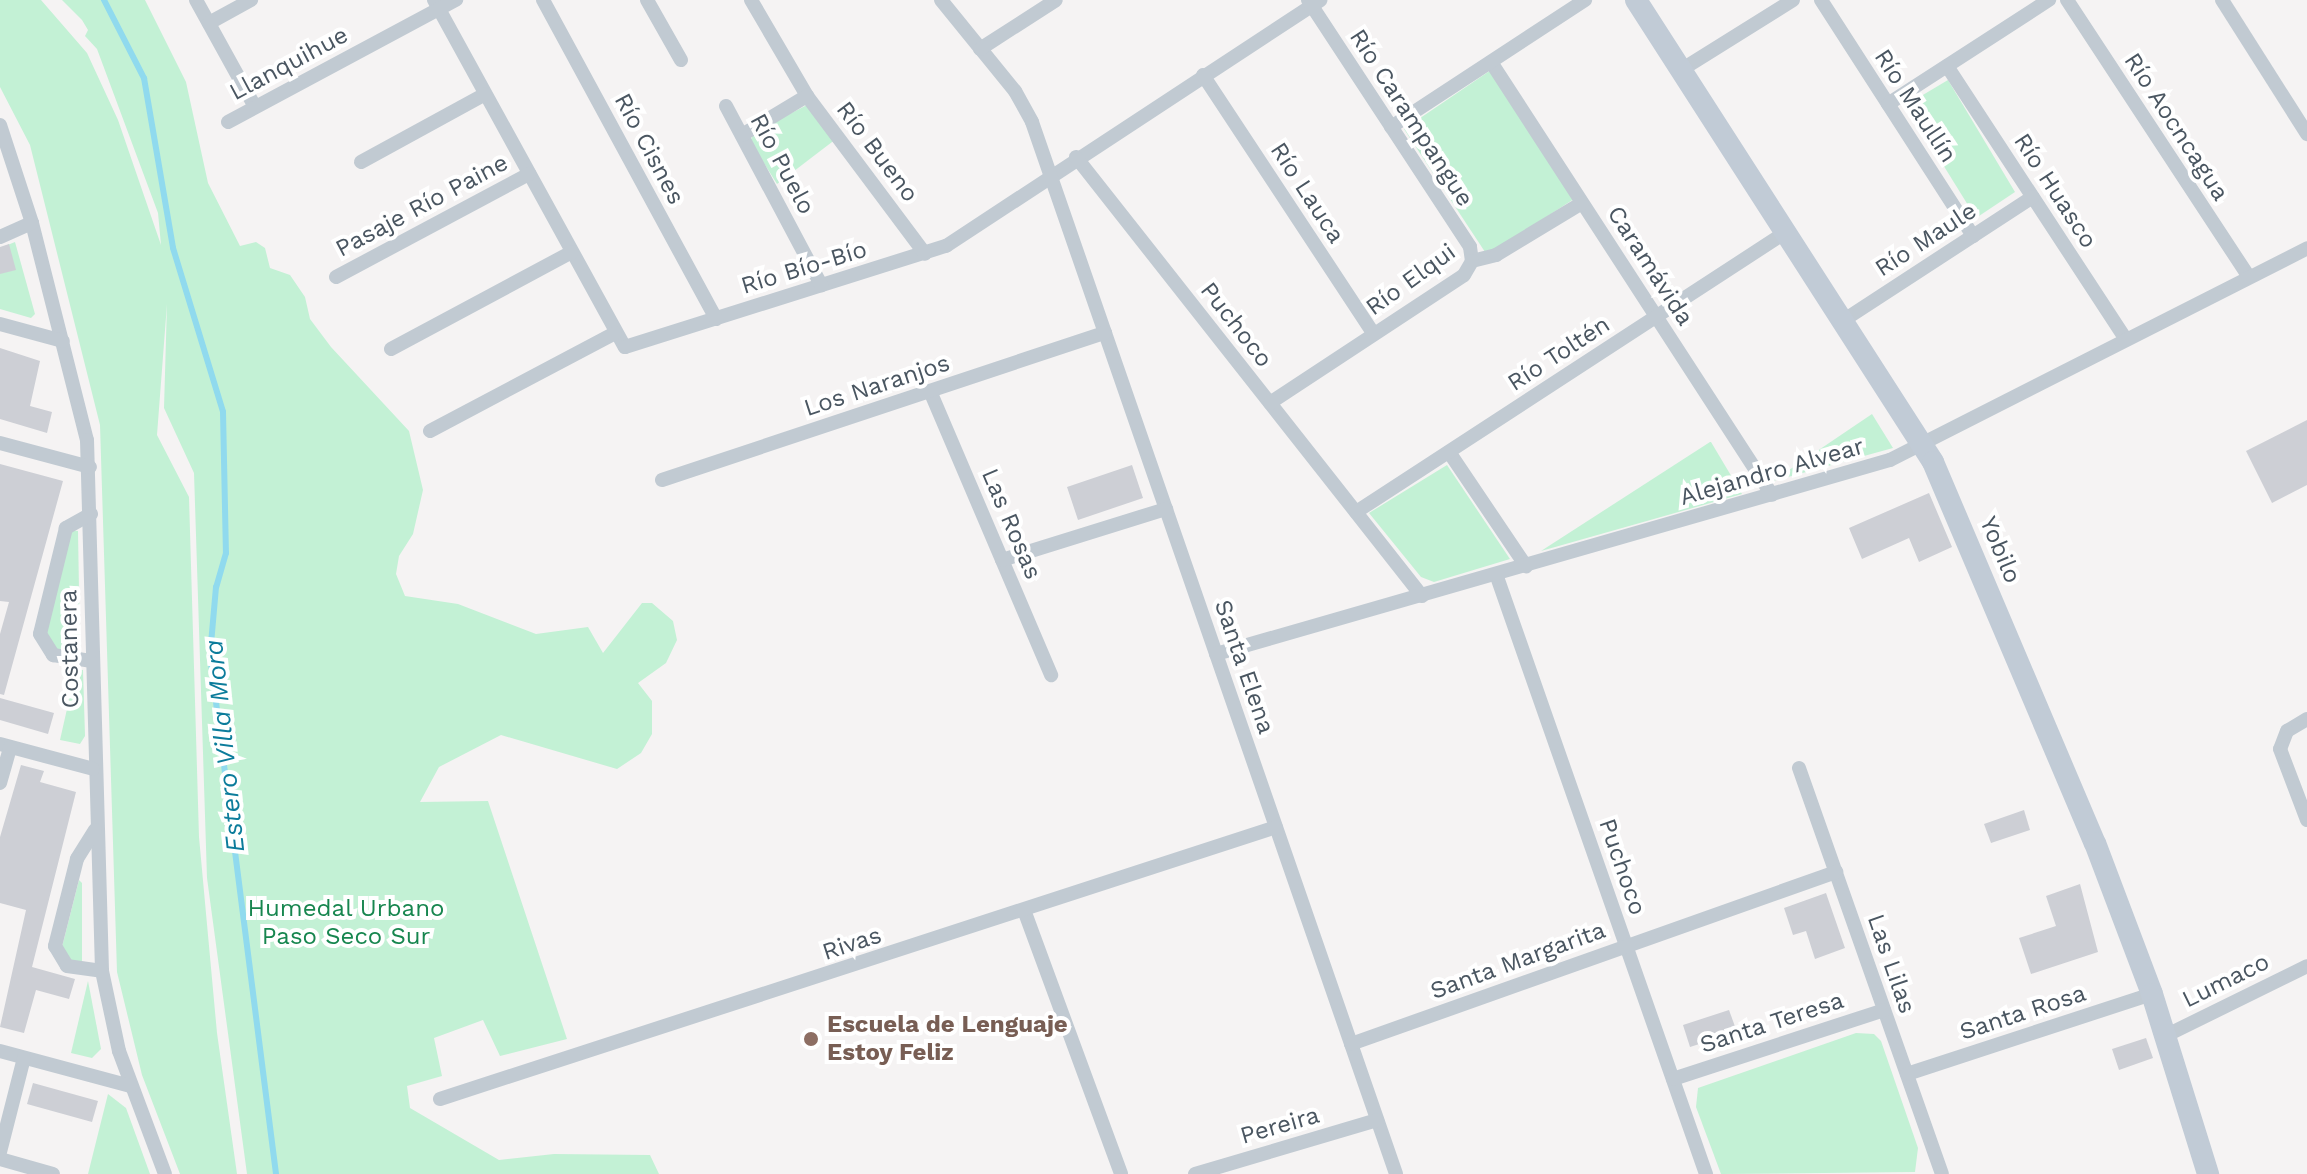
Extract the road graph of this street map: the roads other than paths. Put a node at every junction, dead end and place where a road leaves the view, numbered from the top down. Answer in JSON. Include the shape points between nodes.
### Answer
{"nodes":[{"id":1,"x":196,"y":0,"type":"edge"},
{"id":2,"x":251,"y":0,"type":"edge"},
{"id":3,"x":456,"y":0,"type":"edge"},
{"id":4,"x":543,"y":0,"type":"edge"},
{"id":5,"x":647,"y":0,"type":"edge"},
{"id":6,"x":751,"y":0,"type":"edge"},
{"id":7,"x":941,"y":0,"type":"edge"},
{"id":8,"x":1056,"y":0,"type":"edge"},
{"id":9,"x":1585,"y":0,"type":"edge"},
{"id":10,"x":1636,"y":0,"type":"edge"},
{"id":11,"x":1793,"y":0,"type":"edge"},
{"id":12,"x":1821,"y":0,"type":"edge"},
{"id":13,"x":2049,"y":0,"type":"edge"},
{"id":14,"x":2067,"y":0,"type":"edge"},
{"id":15,"x":2222,"y":0,"type":"edge"},
{"id":16,"x":1313,"y":2,"type":"edge"},
{"id":17,"x":437,"y":5,"type":"edge"},
{"id":18,"x":209,"y":23,"type":"junction"},
{"id":19,"x":980,"y":49,"type":"junction"},
{"id":20,"x":681,"y":60,"type":"dead end"},
{"id":21,"x":1491,"y":62,"type":"junction"},
{"id":22,"x":1947,"y":66,"type":"junction"},
{"id":23,"x":1681,"y":70,"type":"junction"},
{"id":24,"x":1203,"y":75,"type":"junction"},
{"id":25,"x":485,"y":94,"type":"junction"},
{"id":26,"x":807,"y":96,"type":"junction"},
{"id":27,"x":1888,"y":104,"type":"junction"},
{"id":28,"x":726,"y":106,"type":"dead end"},
{"id":29,"x":255,"y":107,"type":"junction"},
{"id":30,"x":228,"y":122,"type":"dead end"},
{"id":31,"x":0,"y":125,"type":"edge"},
{"id":32,"x":1391,"y":127,"type":"junction"},
{"id":33,"x":2307,"y":134,"type":"edge"},
{"id":34,"x":742,"y":135,"type":"junction"},
{"id":35,"x":1076,"y":157,"type":"junction"},
{"id":36,"x":361,"y":162,"type":"dead end"},
{"id":37,"x":1050,"y":173,"type":"junction"},
{"id":38,"x":529,"y":174,"type":"junction"},
{"id":39,"x":2033,"y":197,"type":"junction"},
{"id":40,"x":1582,"y":203,"type":"junction"},
{"id":41,"x":32,"y":223,"type":"junction"},
{"id":42,"x":1786,"y":232,"type":"junction"},
{"id":43,"x":1973,"y":236,"type":"junction"},
{"id":44,"x":0,"y":237,"type":"edge"},
{"id":45,"x":2307,"y":248,"type":"edge"},
{"id":46,"x":572,"y":252,"type":"junction"},
{"id":47,"x":925,"y":254,"type":"junction"},
{"id":48,"x":1472,"y":261,"type":"junction"},
{"id":49,"x":336,"y":277,"type":"dead end"},
{"id":50,"x":2249,"y":277,"type":"junction"},
{"id":51,"x":821,"y":285,"type":"junction"},
{"id":52,"x":1656,"y":317,"type":"junction"},
{"id":53,"x":716,"y":319,"type":"junction"},
{"id":54,"x":1844,"y":320,"type":"junction"},
{"id":55,"x":0,"y":324,"type":"edge"},
{"id":56,"x":615,"y":333,"type":"junction"},
{"id":57,"x":1105,"y":333,"type":"junction"},
{"id":58,"x":1374,"y":334,"type":"junction"},
{"id":59,"x":2126,"y":340,"type":"junction"},
{"id":60,"x":63,"y":341,"type":"junction"},
{"id":61,"x":391,"y":349,"type":"dead end"},
{"id":62,"x":930,"y":391,"type":"junction"},
{"id":63,"x":1270,"y":403,"type":"junction"},
{"id":64,"x":430,"y":431,"type":"dead end"},
{"id":65,"x":1923,"y":442,"type":"junction"},
{"id":66,"x":0,"y":443,"type":"edge"},
{"id":67,"x":1449,"y":452,"type":"junction"},
{"id":68,"x":90,"y":467,"type":"junction"},
{"id":69,"x":662,"y":480,"type":"dead end"},
{"id":70,"x":1772,"y":495,"type":"junction"},
{"id":71,"x":1166,"y":509,"type":"junction"},
{"id":72,"x":1356,"y":512,"type":"junction"},
{"id":73,"x":91,"y":514,"type":"junction"},
{"id":74,"x":1002,"y":560,"type":"junction"},
{"id":75,"x":1526,"y":566,"type":"junction"},
{"id":76,"x":1496,"y":574,"type":"junction"},
{"id":77,"x":1422,"y":596,"type":"junction"},
{"id":78,"x":1216,"y":654,"type":"junction"},
{"id":79,"x":91,"y":661,"type":"junction"},
{"id":80,"x":1051,"y":675,"type":"dead end"},
{"id":81,"x":2307,"y":719,"type":"edge"},
{"id":82,"x":5,"y":745,"type":"edge"},
{"id":83,"x":1799,"y":768,"type":"dead end"},
{"id":84,"x":93,"y":769,"type":"junction"},
{"id":85,"x":0,"y":783,"type":"edge"},
{"id":86,"x":2307,"y":820,"type":"edge"},
{"id":87,"x":1276,"y":827,"type":"junction"},
{"id":88,"x":95,"y":830,"type":"junction"},
{"id":89,"x":1836,"y":872,"type":"junction"},
{"id":90,"x":1024,"y":910,"type":"junction"},
{"id":91,"x":1626,"y":946,"type":"junction"},
{"id":92,"x":2307,"y":966,"type":"edge"},
{"id":93,"x":102,"y":971,"type":"junction"},
{"id":94,"x":2152,"y":994,"type":"junction"},
{"id":95,"x":1884,"y":1010,"type":"junction"},
{"id":96,"x":2165,"y":1036,"type":"junction"},
{"id":97,"x":1351,"y":1044,"type":"junction"},
{"id":98,"x":0,"y":1051,"type":"edge"},
{"id":99,"x":24,"y":1058,"type":"junction"},
{"id":100,"x":1907,"y":1074,"type":"junction"},
{"id":101,"x":1673,"y":1079,"type":"junction"},
{"id":102,"x":131,"y":1086,"type":"junction"},
{"id":103,"x":440,"y":1099,"type":"dead end"},
{"id":104,"x":1377,"y":1120,"type":"junction"},
{"id":105,"x":0,"y":1152,"type":"edge"},
{"id":106,"x":0,"y":1159,"type":"edge"},
{"id":107,"x":1701,"y":1173,"type":"edge"},
{"id":108,"x":53,"y":1174,"type":"edge"},
{"id":109,"x":165,"y":1174,"type":"edge"},
{"id":110,"x":1121,"y":1174,"type":"edge"},
{"id":111,"x":1195,"y":1174,"type":"edge"},
{"id":112,"x":1396,"y":1174,"type":"edge"},
{"id":113,"x":1942,"y":1174,"type":"edge"},
{"id":114,"x":2208,"y":1174,"type":"edge"}],
"edges":[{"from":1,"to":18,"type":"street"},
{"from":2,"to":18,"type":"street"},
{"from":3,"to":17,"type":"street","name":"Llanquihue"},
{"from":4,"to":53,"type":"street","name":"Río Cisnes"},
{"from":5,"to":20,"type":"street"},
{"from":6,"to":26,"type":"street","name":"Río Bueno"},
{"from":7,"to":19,"type":"street"},
{"from":8,"to":19,"type":"street"},
{"from":9,"to":21,"type":"street"},
{"from":10,"to":23,"type":"main road","name":"Yobilo"},
{"from":11,"to":23,"type":"street"},
{"from":12,"to":27,"type":"street","name":"Río Maullín"},
{"from":13,"to":22,"type":"street"},
{"from":14,"to":50,"type":"street","name":"Río Aocncagua"},
{"from":15,"to":33,"type":"street"},
{"from":16,"to":24,"type":"street","name":"Río Bío-Bío"},
{"from":16,"to":32,"type":"street","name":"Río Carampangue"},
{"from":17,"to":25,"type":"street"},
{"from":17,"to":29,"type":"street","name":"Llanquihue"},
{"from":18,"to":29,"type":"street"},
{"from":19,"to":37,"type":"street","via":[[1024,106]]},
{"from":21,"to":32,"type":"street"},
{"from":21,"to":40,"type":"street","name":"Caramávida"},
{"from":22,"to":27,"type":"street"},
{"from":22,"to":39,"type":"street","name":"Río Huasco"},
{"from":23,"to":42,"type":"main road","name":"Yobilo"},
{"from":24,"to":35,"type":"street","name":"Río Bío-Bío"},
{"from":24,"to":58,"type":"street","name":"Río Lauca"},
{"from":25,"to":36,"type":"street"},
{"from":25,"to":38,"type":"street"},
{"from":26,"to":34,"type":"street"},
{"from":26,"to":47,"type":"street","name":"Río Bueno"},
{"from":27,"to":43,"type":"street","name":"Río Maullín"},
{"from":28,"to":34,"type":"street","name":"Río Puelo"},
{"from":29,"to":30,"type":"street","name":"Llanquihue"},
{"from":31,"to":41,"type":"street","name":"Costanera"},
{"from":32,"to":48,"type":"street","name":"Río Carampangue","via":[[1470,247]]},
{"from":34,"to":51,"type":"street","name":"Río Puelo"},
{"from":35,"to":37,"type":"street","name":"Río Bío-Bío"},
{"from":35,"to":63,"type":"street","name":"Puchoco"},
{"from":37,"to":47,"type":"street","name":"Río Bío-Bío","via":[[960,239]]},
{"from":37,"to":57,"type":"street","name":"Santa Elena"},
{"from":38,"to":46,"type":"street"},
{"from":38,"to":49,"type":"street","name":"Pasaje Río Paine"},
{"from":39,"to":43,"type":"street","name":"Río Maule"},
{"from":39,"to":59,"type":"street","name":"Río Huasco"},
{"from":40,"to":48,"type":"street","name":"Río Elqui","via":[[1496,255]]},
{"from":40,"to":52,"type":"street","name":"Caramávida"},
{"from":41,"to":44,"type":"street"},
{"from":41,"to":60,"type":"street","name":"Costanera"},
{"from":42,"to":52,"type":"street","name":"Río Toltén"},
{"from":42,"to":54,"type":"main road","name":"Yobilo"},
{"from":43,"to":54,"type":"street","name":"Río Maule"},
{"from":45,"to":50,"type":"street","name":"Alejandro Alvear"},
{"from":46,"to":56,"type":"street"},
{"from":46,"to":61,"type":"street"},
{"from":47,"to":51,"type":"street","name":"Río Bío-Bío"},
{"from":48,"to":58,"type":"street","name":"Río Elqui","via":[[1464,275]]},
{"from":50,"to":59,"type":"street","name":"Alejandro Alvear"},
{"from":51,"to":53,"type":"street","name":"Río Bío-Bío"},
{"from":52,"to":67,"type":"street","name":"Río Toltén"},
{"from":52,"to":70,"type":"street","name":"Caramávida"},
{"from":53,"to":56,"type":"street","name":"Río Bío-Bío","via":[[630,346],[621,344]]},
{"from":54,"to":65,"type":"main road","name":"Yobilo"},
{"from":55,"to":60,"type":"street"},
{"from":56,"to":64,"type":"street"},
{"from":57,"to":62,"type":"street","name":"Los Naranjos"},
{"from":57,"to":71,"type":"street","name":"Santa Elena"},
{"from":58,"to":63,"type":"street","name":"Río Elqui"},
{"from":59,"to":65,"type":"street","name":"Alejandro Alvear"},
{"from":60,"to":68,"type":"street","name":"Costanera"},
{"from":62,"to":69,"type":"street","name":"Los Naranjos"},
{"from":62,"to":74,"type":"street","name":"Las Rosas"},
{"from":63,"to":72,"type":"street","name":"Puchoco"},
{"from":65,"to":70,"type":"street","name":"Alejandro Alvear","via":[[1890,460]]},
{"from":65,"to":94,"type":"main road","name":"Yobilo","via":[[2077,799]]},
{"from":66,"to":68,"type":"street"},
{"from":67,"to":72,"type":"street","name":"Río Toltén"},
{"from":67,"to":75,"type":"street"},
{"from":68,"to":73,"type":"street","name":"Costanera"},
{"from":70,"to":75,"type":"street","name":"Alejandro Alvear"},
{"from":71,"to":74,"type":"street"},
{"from":71,"to":78,"type":"street","name":"Santa Elena"},
{"from":72,"to":77,"type":"street","name":"Puchoco"},
{"from":73,"to":79,"type":"street","name":"Costanera"},
{"from":73,"to":79,"type":"street","via":[[66,528],[40,634],[53,655]]},
{"from":74,"to":80,"type":"street","name":"Las Rosas"},
{"from":75,"to":76,"type":"street","name":"Alejandro Alvear"},
{"from":76,"to":77,"type":"street","name":"Alejandro Alvear"},
{"from":76,"to":91,"type":"street","name":"Puchoco"},
{"from":77,"to":78,"type":"street","name":"Alejandro Alvear"},
{"from":78,"to":87,"type":"street","name":"Santa Elena"},
{"from":79,"to":84,"type":"street","name":"Costanera"},
{"from":81,"to":86,"type":"street","via":[[2287,731],[2280,749]]},
{"from":82,"to":84,"type":"street"},
{"from":82,"to":85,"type":"street"},
{"from":83,"to":89,"type":"street","name":"Las Lilas"},
{"from":84,"to":88,"type":"street","name":"Costanera"},
{"from":87,"to":90,"type":"street","name":"Rivas"},
{"from":87,"to":97,"type":"street","name":"Santa Elena"},
{"from":88,"to":93,"type":"street","name":"Costanera"},
{"from":88,"to":93,"type":"street","via":[[77,859],[55,946],[63,964]]},
{"from":89,"to":91,"type":"street","name":"Santa Margarita"},
{"from":89,"to":95,"type":"street","name":"Las Lilas"},
{"from":90,"to":103,"type":"street","name":"Rivas"},
{"from":90,"to":110,"type":"street"},
{"from":91,"to":97,"type":"street","name":"Santa Margarita"},
{"from":91,"to":101,"type":"street","name":"Puchoco"},
{"from":92,"to":96,"type":"street","name":"Lumaco"},
{"from":93,"to":102,"type":"street","name":"Costanera"},
{"from":94,"to":96,"type":"main road","name":"Yobilo"},
{"from":94,"to":100,"type":"street","name":"Santa Rosa"},
{"from":95,"to":100,"type":"street","name":"Las Lilas"},
{"from":95,"to":101,"type":"street","name":"Santa Teresa"},
{"from":96,"to":114,"type":"main road","name":"Yobilo"},
{"from":97,"to":104,"type":"street","name":"Santa Elena"},
{"from":98,"to":99,"type":"street"},
{"from":99,"to":102,"type":"street"},
{"from":99,"to":105,"type":"street"},
{"from":100,"to":113,"type":"street","name":"Las Lilas"},
{"from":101,"to":107,"type":"street","name":"Puchoco"},
{"from":102,"to":109,"type":"street","name":"Costanera"},
{"from":104,"to":111,"type":"street","name":"Pereira"},
{"from":104,"to":112,"type":"street","name":"Santa Elena"},
{"from":106,"to":108,"type":"street"}]}
